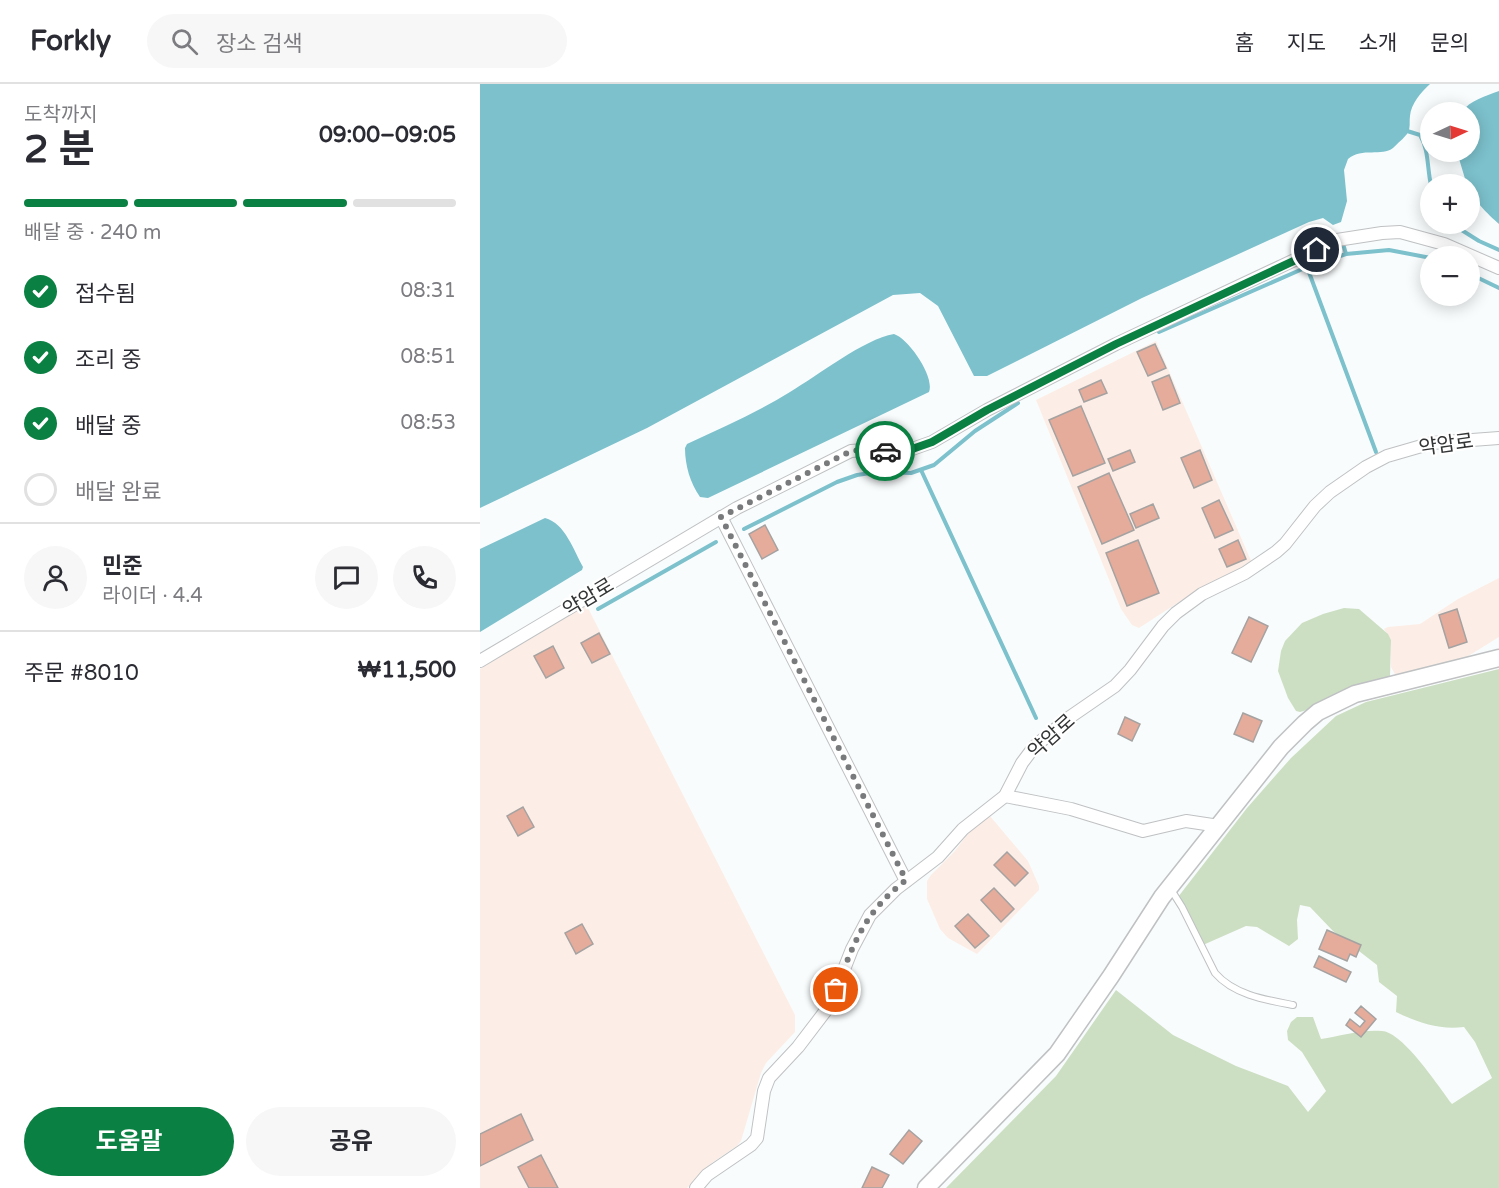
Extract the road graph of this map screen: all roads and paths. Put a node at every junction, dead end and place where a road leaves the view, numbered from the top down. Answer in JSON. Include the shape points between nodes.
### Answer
{"nodes":[{"id":1,"x":1499,"y":268,"type":"edge"},
{"id":2,"x":1499,"y":438,"type":"edge"},
{"id":3,"x":721,"y":517,"type":"junction"},
{"id":4,"x":1499,"y":658,"type":"edge"},
{"id":5,"x":480,"y":662,"type":"edge"},
{"id":6,"x":1005,"y":796,"type":"junction"},
{"id":7,"x":1219,"y":826,"type":"junction"},
{"id":8,"x":906,"y":880,"type":"junction"},
{"id":9,"x":1169,"y":888,"type":"junction"},
{"id":10,"x":1293,"y":1005,"type":"dead end"},
{"id":11,"x":696,"y":1188,"type":"edge"},
{"id":12,"x":926,"y":1188,"type":"edge"}],
"edges":[{"from":1,"to":3,"type":"street","name":"약암로","via":[[1444,244],[1400,232],[1337,240],[1116,344],[932,442],[898,454],[875,449],[851,451]]},
{"from":2,"to":6,"type":"street","name":"약암로","via":[[1450,440],[1413,447],[1349,477],[1315,506],[1276,552],[1176,613],[1115,686],[1034,747]]},
{"from":3,"to":5,"type":"street","name":"약암로"},
{"from":3,"to":8,"type":"street"},
{"from":4,"to":7,"type":"street","via":[[1378,687],[1318,712],[1281,747]]},
{"from":6,"to":7,"type":"street","via":[[1071,809],[1143,831],[1186,821]]},
{"from":6,"to":8,"type":"street","name":"약암로","via":[[963,829],[938,857]]},
{"from":7,"to":9,"type":"street"},
{"from":8,"to":11,"type":"street","name":"약암로","via":[[870,915],[830,1005],[769,1078],[757,1138],[707,1175]]},
{"from":9,"to":10,"type":"lane","via":[[1221,981],[1256,997]]},
{"from":9,"to":12,"type":"street","via":[[1057,1053]]}]}
